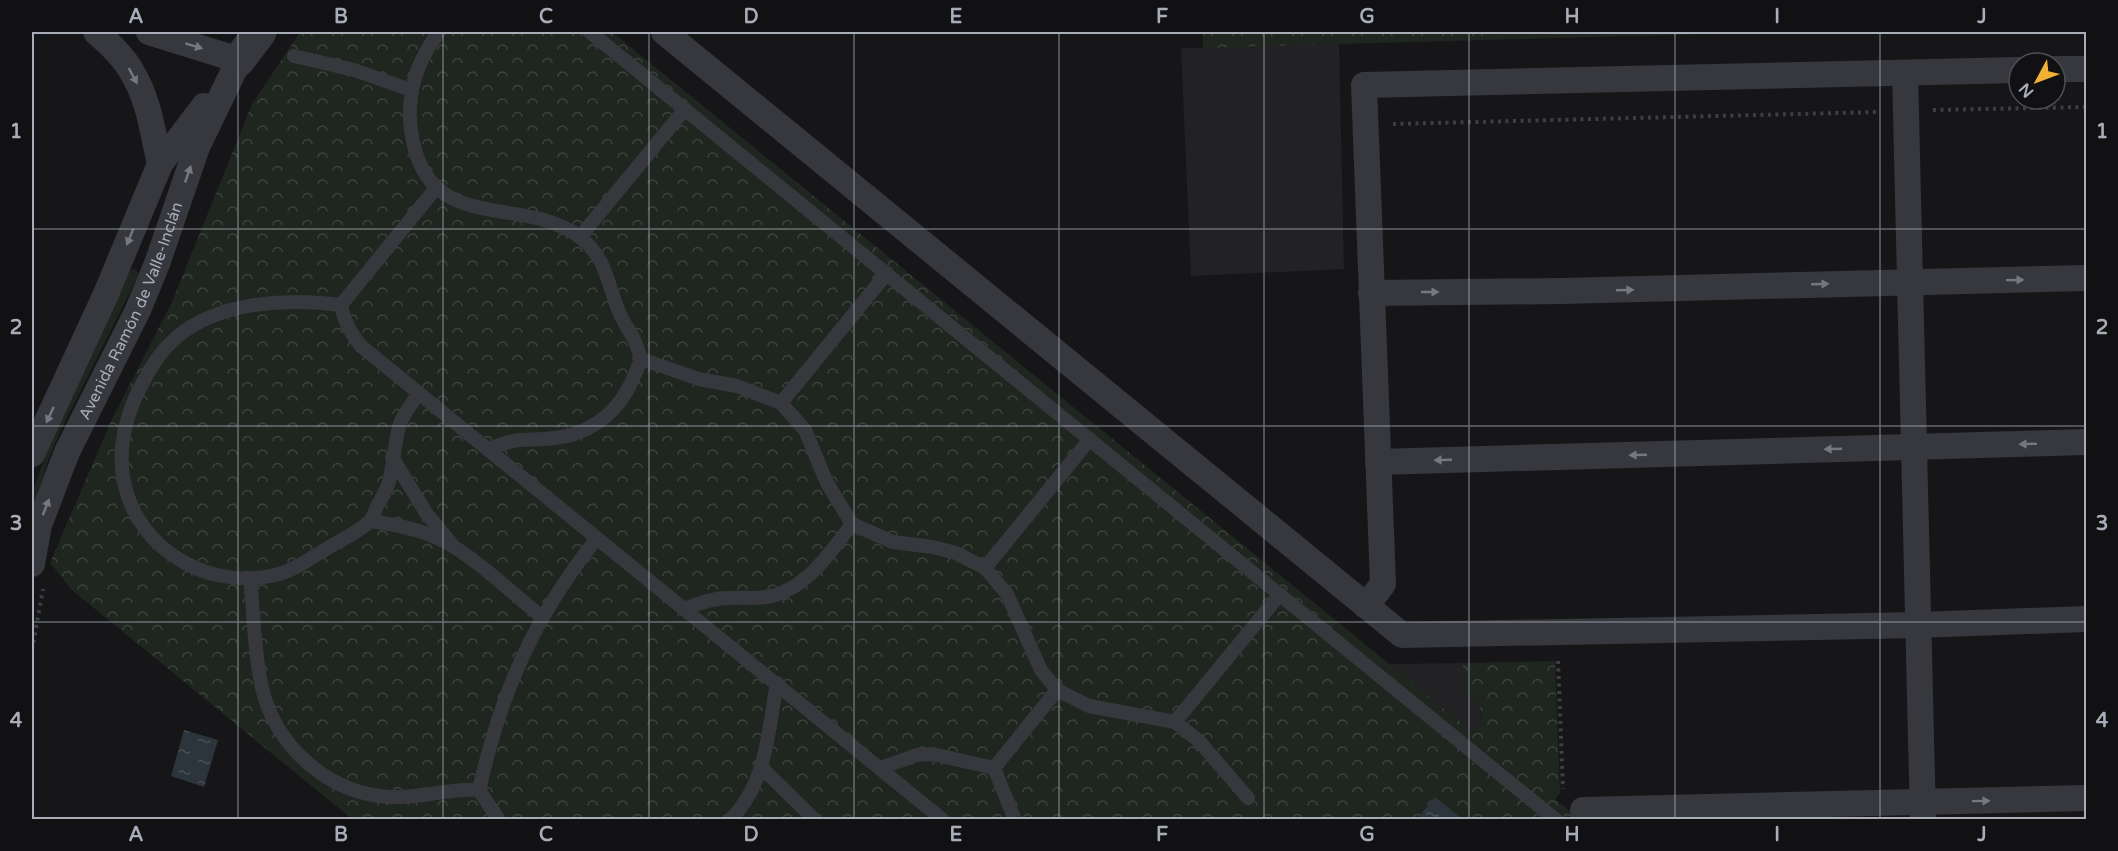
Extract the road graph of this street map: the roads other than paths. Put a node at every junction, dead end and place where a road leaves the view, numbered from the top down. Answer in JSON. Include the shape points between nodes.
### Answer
{"nodes":[{"id":1,"x":96,"y":32,"type":"edge"},
{"id":2,"x":149,"y":32,"type":"edge"},
{"id":3,"x":260,"y":32,"type":"edge"},
{"id":4,"x":439,"y":32,"type":"edge"},
{"id":5,"x":590,"y":32,"type":"edge"},
{"id":6,"x":664,"y":32,"type":"edge"},
{"id":7,"x":294,"y":56,"type":"dead end"},
{"id":8,"x":239,"y":60,"type":"junction"},
{"id":9,"x":2067,"y":69,"type":"edge"},
{"id":10,"x":2086,"y":69,"type":"edge"},
{"id":11,"x":2007,"y":70,"type":"edge"},
{"id":12,"x":1905,"y":73,"type":"junction"},
{"id":13,"x":411,"y":90,"type":"junction"},
{"id":14,"x":685,"y":109,"type":"junction"},
{"id":15,"x":160,"y":164,"type":"junction"},
{"id":16,"x":436,"y":188,"type":"junction"},
{"id":17,"x":580,"y":237,"type":"junction"},
{"id":18,"x":887,"y":273,"type":"junction"},
{"id":19,"x":2086,"y":278,"type":"edge"},
{"id":20,"x":1910,"y":282,"type":"junction"},
{"id":21,"x":1371,"y":293,"type":"junction"},
{"id":22,"x":341,"y":305,"type":"junction"},
{"id":23,"x":641,"y":359,"type":"junction"},
{"id":24,"x":418,"y":393,"type":"junction"},
{"id":25,"x":781,"y":403,"type":"junction"},
{"id":26,"x":1090,"y":440,"type":"junction"},
{"id":27,"x":2086,"y":442,"type":"edge"},
{"id":28,"x":1914,"y":447,"type":"junction"},
{"id":29,"x":487,"y":449,"type":"junction"},
{"id":30,"x":32,"y":454,"type":"edge"},
{"id":31,"x":393,"y":457,"type":"junction"},
{"id":32,"x":1378,"y":462,"type":"junction"},
{"id":33,"x":370,"y":521,"type":"junction"},
{"id":34,"x":852,"y":524,"type":"junction"},
{"id":35,"x":597,"y":538,"type":"junction"},
{"id":36,"x":454,"y":546,"type":"junction"},
{"id":37,"x":32,"y":564,"type":"edge"},
{"id":38,"x":985,"y":568,"type":"junction"},
{"id":39,"x":250,"y":579,"type":"junction"},
{"id":40,"x":1280,"y":594,"type":"junction"},
{"id":41,"x":1366,"y":606,"type":"junction"},
{"id":42,"x":684,"y":609,"type":"junction"},
{"id":43,"x":542,"y":617,"type":"junction"},
{"id":44,"x":2086,"y":619,"type":"edge"},
{"id":45,"x":1918,"y":625,"type":"junction"},
{"id":46,"x":777,"y":684,"type":"junction"},
{"id":47,"x":1057,"y":690,"type":"junction"},
{"id":48,"x":1175,"y":722,"type":"junction"},
{"id":49,"x":762,"y":768,"type":"junction"},
{"id":50,"x":880,"y":768,"type":"junction"},
{"id":51,"x":994,"y":768,"type":"junction"},
{"id":52,"x":479,"y":790,"type":"junction"},
{"id":53,"x":1248,"y":798,"type":"dead end"},
{"id":54,"x":2086,"y":798,"type":"edge"},
{"id":55,"x":1573,"y":803,"type":"road end"},
{"id":56,"x":1922,"y":811,"type":"edge"},
{"id":57,"x":1542,"y":814,"type":"edge"},
{"id":58,"x":499,"y":819,"type":"edge"},
{"id":59,"x":729,"y":819,"type":"edge"},
{"id":60,"x":815,"y":819,"type":"edge"},
{"id":61,"x":943,"y":819,"type":"edge"},
{"id":62,"x":1015,"y":819,"type":"edge"},
{"id":63,"x":1556,"y":819,"type":"edge"}],
"edges":[{"from":1,"to":15,"type":"street","one_way":true,"via":[[134,74]]},
{"from":2,"to":8,"type":"street","one_way":true},
{"from":3,"to":8,"type":"street"},
{"from":4,"to":13,"type":"lane","via":[[426,48]]},
{"from":5,"to":14,"type":"lane"},
{"from":6,"to":41,"type":"street"},
{"from":7,"to":13,"type":"lane","via":[[354,70]]},
{"from":8,"to":15,"type":"street","name":"Avenida Ramón de Valle-Inclán"},
{"from":37,"to":8,"type":"street","name":"Avenida Ramón de Valle-Inclán","one_way":true,"via":[[39,525],[67,452],[138,310],[196,147]]},
{"from":9,"to":10,"type":"street"},
{"from":11,"to":12,"type":"street"},
{"from":12,"to":20,"type":"street"},
{"from":12,"to":21,"type":"street","via":[[1364,85]]},
{"from":13,"to":16,"type":"lane","via":[[412,141]]},
{"from":14,"to":17,"type":"lane"},
{"from":14,"to":18,"type":"lane"},
{"from":15,"to":30,"type":"street","name":"Avenida Ramón de Valle-Inclán","one_way":true,"via":[[106,294]]},
{"from":16,"to":17,"type":"lane","via":[[460,201],[544,221]]},
{"from":16,"to":22,"type":"lane"},
{"from":17,"to":23,"type":"lane","via":[[602,262]]},
{"from":18,"to":25,"type":"lane"},
{"from":18,"to":26,"type":"lane"},
{"from":20,"to":19,"type":"street","one_way":true},
{"from":21,"to":20,"type":"street","one_way":true},
{"from":20,"to":28,"type":"street"},
{"from":21,"to":32,"type":"street"},
{"from":22,"to":24,"type":"lane","via":[[344,319],[361,346]]},
{"from":22,"to":39,"type":"lane","via":[[312,301],[253,305],[196,324],[160,355],[146,376],[127,422],[122,468],[130,502],[147,532],[182,563],[204,573]]},
{"from":23,"to":25,"type":"lane"},
{"from":23,"to":29,"type":"lane","via":[[632,385],[616,407],[595,424],[570,435],[516,440]]},
{"from":24,"to":29,"type":"lane"},
{"from":24,"to":31,"type":"lane","via":[[401,422]]},
{"from":25,"to":34,"type":"lane","via":[[805,430],[827,483]]},
{"from":26,"to":38,"type":"lane"},
{"from":26,"to":40,"type":"lane"},
{"from":27,"to":28,"type":"street","one_way":true},
{"from":28,"to":32,"type":"street","one_way":true},
{"from":28,"to":45,"type":"street"},
{"from":29,"to":35,"type":"lane"},
{"from":31,"to":33,"type":"lane","via":[[389,483]]},
{"from":31,"to":36,"type":"lane","via":[[426,513]]},
{"from":32,"to":41,"type":"street","via":[[1383,584]]},
{"from":33,"to":36,"type":"lane","via":[[421,531]]},
{"from":33,"to":39,"type":"lane","via":[[294,569]]},
{"from":34,"to":38,"type":"lane","via":[[893,542],[956,553]]},
{"from":34,"to":42,"type":"lane","via":[[813,572],[785,592],[751,599],[705,601]]},
{"from":35,"to":42,"type":"lane"},
{"from":35,"to":43,"type":"lane"},
{"from":36,"to":43,"type":"lane"},
{"from":38,"to":47,"type":"lane","via":[[1007,594],[1041,670]]},
{"from":39,"to":52,"type":"lane","via":[[262,688],[279,729],[307,763],[345,786],[387,797]]},
{"from":40,"to":48,"type":"lane"},
{"from":40,"to":57,"type":"lane"},
{"from":41,"to":45,"type":"street","via":[[1402,635]]},
{"from":42,"to":46,"type":"lane"},
{"from":43,"to":52,"type":"lane","via":[[503,701]]},
{"from":44,"to":45,"type":"street"},
{"from":45,"to":56,"type":"street"},
{"from":46,"to":49,"type":"lane"},
{"from":46,"to":50,"type":"lane"},
{"from":47,"to":48,"type":"lane","via":[[1089,706]]},
{"from":47,"to":51,"type":"lane"},
{"from":48,"to":53,"type":"lane","via":[[1199,741]]},
{"from":49,"to":59,"type":"lane","via":[[743,804]]},
{"from":49,"to":60,"type":"lane"},
{"from":50,"to":51,"type":"lane","via":[[917,755],[933,754]]},
{"from":50,"to":61,"type":"lane"},
{"from":51,"to":62,"type":"lane"},
{"from":52,"to":58,"type":"lane"},
{"from":56,"to":54,"type":"street","one_way":true},
{"from":55,"to":56,"type":"street"},
{"from":57,"to":63,"type":"lane"}]}
